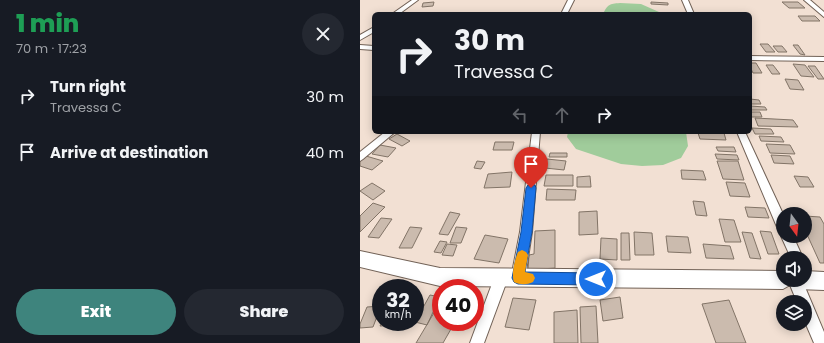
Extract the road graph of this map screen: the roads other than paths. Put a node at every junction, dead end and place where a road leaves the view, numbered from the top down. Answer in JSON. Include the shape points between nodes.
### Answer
{"nodes":[{"id":1,"x":415,"y":0,"type":"edge"},
{"id":2,"x":571,"y":0,"type":"edge"},
{"id":3,"x":686,"y":0,"type":"edge"},
{"id":4,"x":807,"y":0,"type":"edge"},
{"id":5,"x":398,"y":12,"type":"edge"},
{"id":6,"x":565,"y":12,"type":"edge"},
{"id":7,"x":690,"y":12,"type":"edge"},
{"id":8,"x":824,"y":15,"type":"edge"},
{"id":9,"x":372,"y":30,"type":"edge"},
{"id":10,"x":360,"y":38,"type":"edge"},
{"id":11,"x":360,"y":47,"type":"edge"},
{"id":12,"x":372,"y":48,"type":"edge"},
{"id":13,"x":752,"y":58,"type":"edge"},
{"id":14,"x":824,"y":59,"type":"edge"},
{"id":15,"x":389,"y":134,"type":"edge"},
{"id":16,"x":536,"y":134,"type":"edge"},
{"id":17,"x":742,"y":134,"type":"edge"},
{"id":18,"x":360,"y":157,"type":"edge"},
{"id":19,"x":776,"y":211,"type":"edge"},
{"id":20,"x":360,"y":259,"type":"edge"},
{"id":21,"x":510,"y":278,"type":"junction"},
{"id":22,"x":776,"y":280,"type":"edge"},
{"id":23,"x":812,"y":322,"type":"edge"},
{"id":24,"x":477,"y":343,"type":"edge"},
{"id":25,"x":821,"y":343,"type":"edge"}],
"edges":[{"from":1,"to":5,"type":"street"},
{"from":2,"to":6,"type":"street"},
{"from":3,"to":7,"type":"street"},
{"from":4,"to":8,"type":"street"},
{"from":9,"to":10,"type":"street"},
{"from":11,"to":12,"type":"street"},
{"from":13,"to":14,"type":"street"},
{"from":15,"to":18,"type":"street"},
{"from":16,"to":21,"type":"street","via":[[526,232]]},
{"from":17,"to":19,"type":"street"},
{"from":20,"to":21,"type":"street","via":[[440,277]]},
{"from":21,"to":22,"type":"street"},
{"from":21,"to":24,"type":"street"},
{"from":23,"to":25,"type":"street"}]}
